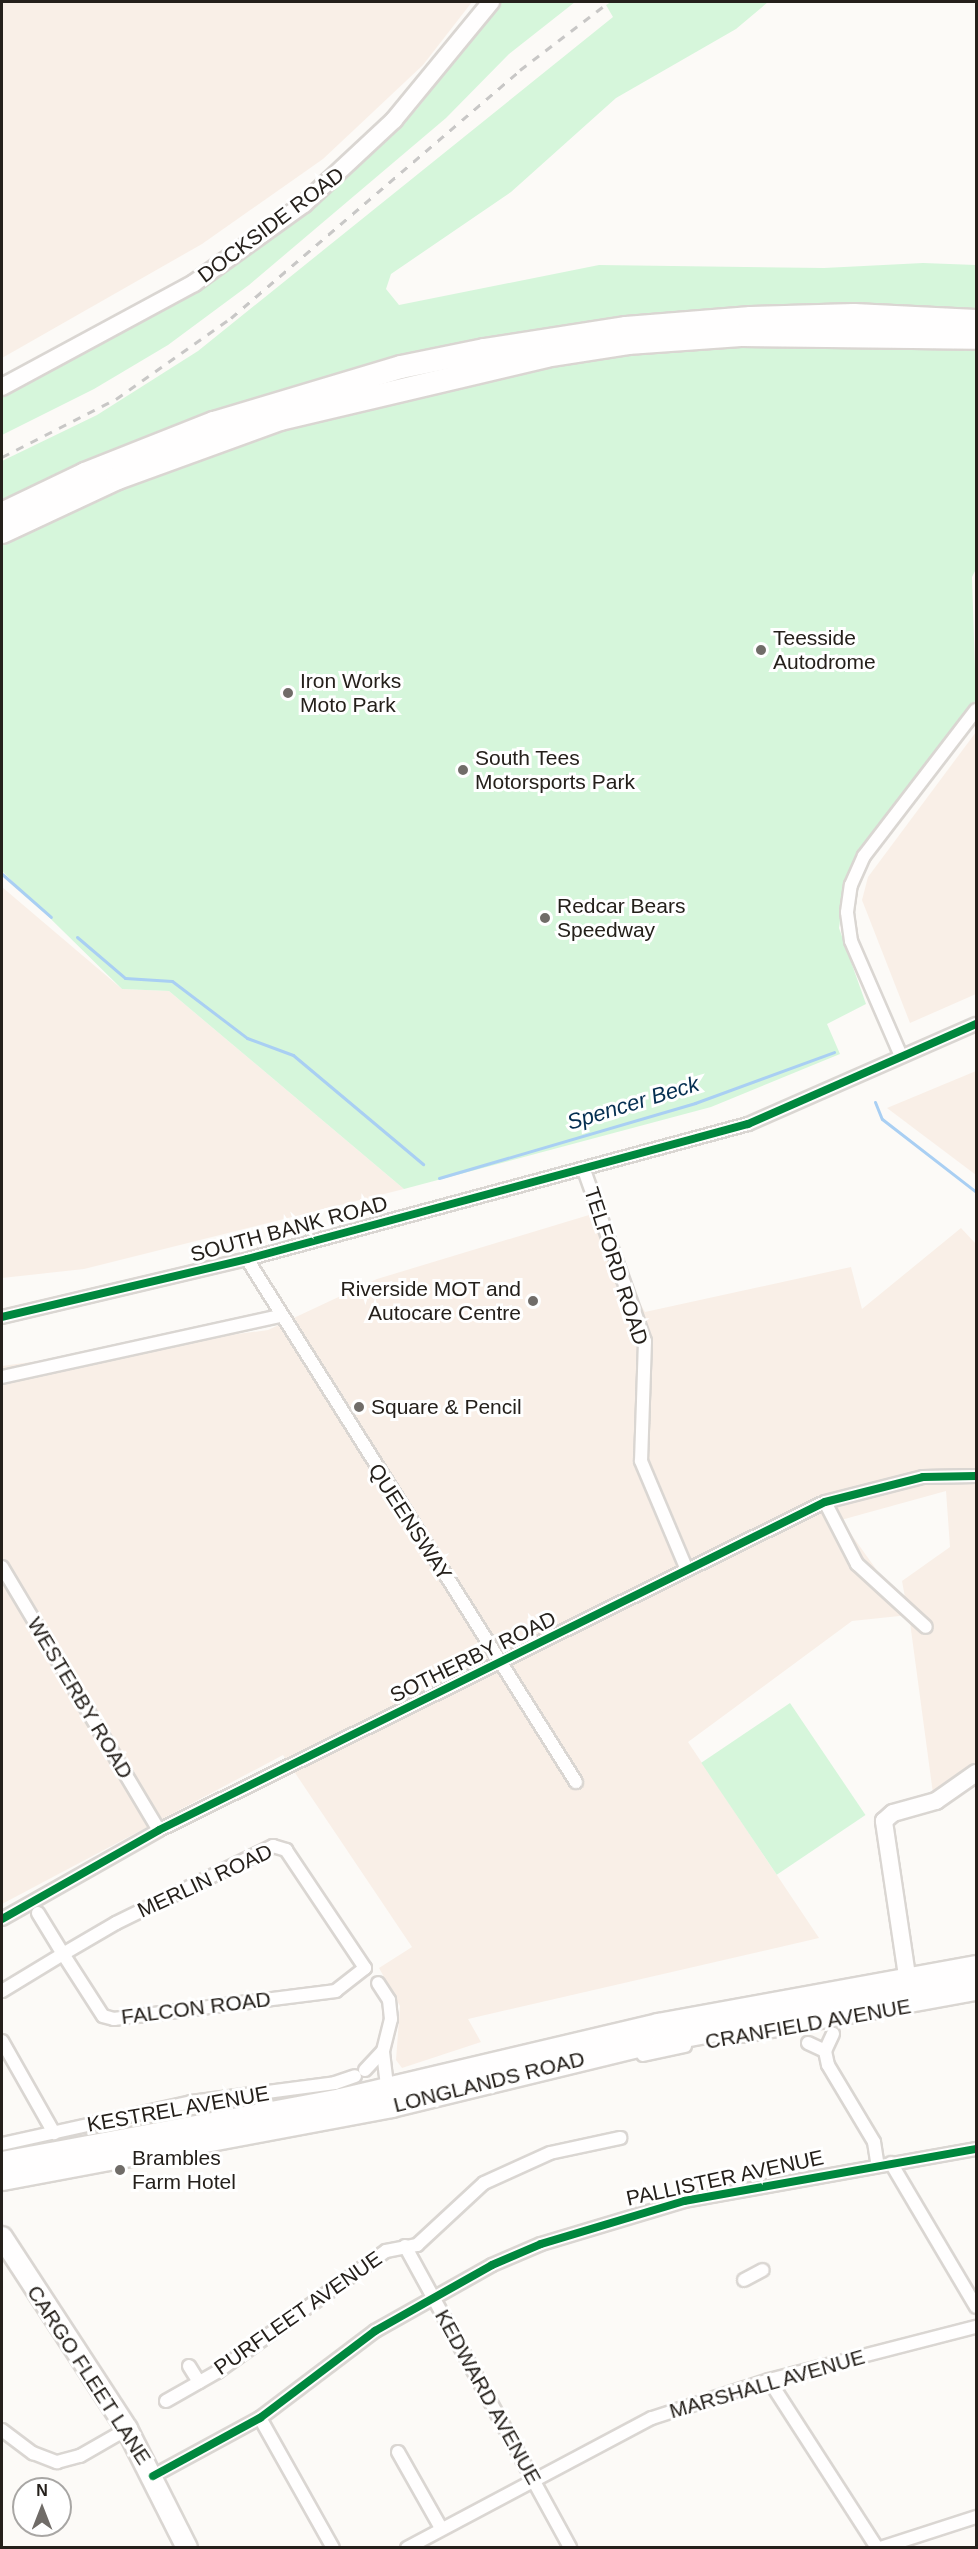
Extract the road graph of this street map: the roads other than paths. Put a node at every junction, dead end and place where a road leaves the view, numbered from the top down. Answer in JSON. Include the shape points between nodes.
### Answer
{"nodes":[{"id":1,"x":491,"y":2,"type":"edge"},
{"id":2,"x":976,"y":321,"type":"edge"},
{"id":3,"x":976,"y":338,"type":"edge"},
{"id":4,"x":2,"y":387,"type":"edge"},
{"id":5,"x":2,"y":514,"type":"edge"},
{"id":6,"x":2,"y":532,"type":"edge"},
{"id":7,"x":976,"y":710,"type":"edge"},
{"id":8,"x":976,"y":1024,"type":"edge"},
{"id":9,"x":901,"y":1056,"type":"junction"},
{"id":10,"x":584,"y":1170,"type":"junction"},
{"id":11,"x":247,"y":1259,"type":"junction"},
{"id":12,"x":280,"y":1316,"type":"junction"},
{"id":13,"x":2,"y":1317,"type":"edge"},
{"id":14,"x":2,"y":1377,"type":"edge"},
{"id":15,"x":976,"y":1476,"type":"edge"},
{"id":16,"x":825,"y":1502,"type":"junction"},
{"id":17,"x":2,"y":1567,"type":"edge"},
{"id":18,"x":687,"y":1570,"type":"junction"},
{"id":19,"x":926,"y":1627,"type":"dead end"},
{"id":20,"x":501,"y":1664,"type":"junction"},
{"id":21,"x":976,"y":1773,"type":"edge"},
{"id":22,"x":576,"y":1782,"type":"dead end"},
{"id":23,"x":159,"y":1830,"type":"junction"},
{"id":24,"x":38,"y":1913,"type":"dead end"},
{"id":25,"x":2,"y":1919,"type":"edge"},
{"id":26,"x":63,"y":1954,"type":"junction"},
{"id":27,"x":976,"y":1966,"type":"edge"},
{"id":28,"x":365,"y":1968,"type":"joint"},
{"id":29,"x":378,"y":1983,"type":"dead end"},
{"id":30,"x":976,"y":1983,"type":"edge"},
{"id":31,"x":909,"y":1988,"type":"junction"},
{"id":32,"x":2,"y":1991,"type":"edge"},
{"id":33,"x":976,"y":1994,"type":"edge"},
{"id":34,"x":833,"y":2034,"type":"dead end"},
{"id":35,"x":2,"y":2041,"type":"edge"},
{"id":36,"x":807,"y":2043,"type":"dead end"},
{"id":37,"x":383,"y":2051,"type":"junction"},
{"id":38,"x":825,"y":2051,"type":"junction"},
{"id":39,"x":639,"y":2056,"type":"dead end"},
{"id":40,"x":388,"y":2090,"type":"junction"},
{"id":41,"x":54,"y":2133,"type":"junction"},
{"id":42,"x":620,"y":2138,"type":"dead end"},
{"id":43,"x":2,"y":2144,"type":"edge"},
{"id":44,"x":976,"y":2149,"type":"edge"},
{"id":45,"x":2,"y":2162,"type":"edge"},
{"id":46,"x":891,"y":2163,"type":"junction"},
{"id":47,"x":878,"y":2166,"type":"junction"},
{"id":48,"x":2,"y":2180,"type":"edge"},
{"id":49,"x":2,"y":2237,"type":"edge"},
{"id":50,"x":405,"y":2246,"type":"junction"},
{"id":51,"x":763,"y":2270,"type":"dead end"},
{"id":52,"x":744,"y":2280,"type":"dead end"},
{"id":53,"x":433,"y":2296,"type":"junction"},
{"id":54,"x":976,"y":2307,"type":"edge"},
{"id":55,"x":976,"y":2327,"type":"edge"},
{"id":56,"x":189,"y":2366,"type":"dead end"},
{"id":57,"x":199,"y":2382,"type":"junction"},
{"id":58,"x":776,"y":2391,"type":"dead end"},
{"id":59,"x":166,"y":2401,"type":"dead end"},
{"id":60,"x":260,"y":2418,"type":"junction"},
{"id":61,"x":127,"y":2429,"type":"junction"},
{"id":62,"x":2,"y":2430,"type":"edge"},
{"id":63,"x":398,"y":2452,"type":"dead end"},
{"id":64,"x":153,"y":2476,"type":"junction"},
{"id":65,"x":533,"y":2480,"type":"junction"},
{"id":66,"x":976,"y":2517,"type":"edge"},
{"id":67,"x":441,"y":2528,"type":"junction"},
{"id":68,"x":187,"y":2547,"type":"edge"},
{"id":69,"x":333,"y":2547,"type":"edge"},
{"id":70,"x":407,"y":2547,"type":"edge"},
{"id":71,"x":570,"y":2547,"type":"edge"},
{"id":72,"x":878,"y":2547,"type":"edge"}],
"edges":[{"from":1,"to":4,"type":"main road","name":"DOCKSIDE ROAD","via":[[394,120],[296,210],[194,284]]},
{"from":2,"to":5,"type":"highway","via":[[854,315],[741,318],[626,328],[484,350],[401,367],[225,419],[140,451]]},
{"from":3,"to":6,"type":"highway","via":[[741,335],[628,343],[535,358],[280,419],[118,478]]},
{"from":7,"to":9,"type":"street","via":[[864,856],[851,885],[847,912],[851,941]]},
{"from":8,"to":9,"type":"street","name":"SOUTH BANK ROAD"},
{"from":9,"to":10,"type":"street","name":"SOUTH BANK ROAD","via":[[748,1124]]},
{"from":10,"to":11,"type":"street","name":"SOUTH BANK ROAD"},
{"from":10,"to":18,"type":"street","name":"TELFORD ROAD","via":[[645,1341],[641,1461]]},
{"from":11,"to":12,"type":"street","name":"QUEENSWAY"},
{"from":11,"to":13,"type":"street","name":"SOUTH BANK ROAD"},
{"from":12,"to":14,"type":"street"},
{"from":12,"to":20,"type":"street","name":"QUEENSWAY"},
{"from":15,"to":16,"type":"street","name":"SOTHERBY ROAD","via":[[923,1477]]},
{"from":16,"to":18,"type":"street","name":"SOTHERBY ROAD"},
{"from":16,"to":19,"type":"street","via":[[857,1564]]},
{"from":17,"to":23,"type":"street","name":"WESTERBY ROAD"},
{"from":18,"to":20,"type":"street","name":"SOTHERBY ROAD"},
{"from":20,"to":22,"type":"street","name":"QUEENSWAY"},
{"from":20,"to":23,"type":"street","name":"SOTHERBY ROAD"},
{"from":21,"to":31,"type":"main road","via":[[936,1801],[893,1813],[884,1821]]},
{"from":23,"to":25,"type":"street","name":"SOTHERBY ROAD"},
{"from":24,"to":26,"type":"street","name":"FALCON ROAD"},
{"from":26,"to":28,"type":"street","name":"FALCON ROAD","via":[[103,2016],[114,2019],[336,1991]]},
{"from":26,"to":28,"type":"street","name":"MERLIN ROAD","via":[[181,1890],[280,1846]]},
{"from":26,"to":32,"type":"street","name":"MERLIN ROAD"},
{"from":27,"to":31,"type":"main road","name":"LONGLANDS ROAD"},
{"from":29,"to":37,"type":"street","via":[[391,2010]]},
{"from":30,"to":31,"type":"main road","name":"LONGLANDS ROAD"},
{"from":31,"to":40,"type":"main road","name":"LONGLANDS ROAD","via":[[658,2024]]},
{"from":33,"to":39,"type":"street","name":"CRANFIELD AVENUE"},
{"from":34,"to":38,"type":"street"},
{"from":35,"to":41,"type":"street"},
{"from":36,"to":38,"type":"street"},
{"from":37,"to":40,"type":"street"},
{"from":37,"to":41,"type":"street","name":"KESTREL AVENUE","via":[[360,2073],[335,2083],[192,2103]]},
{"from":38,"to":47,"type":"street","via":[[828,2065],[874,2142]]},
{"from":40,"to":45,"type":"main road","name":"LONGLANDS ROAD"},
{"from":40,"to":48,"type":"main road","name":"LONGLANDS ROAD"},
{"from":41,"to":43,"type":"street","name":"KESTREL AVENUE"},
{"from":42,"to":50,"type":"street","name":"PURFLEET AVENUE","via":[[523,2163],[484,2183],[417,2245]]},
{"from":44,"to":46,"type":"street","name":"PALLISTER AVENUE"},
{"from":46,"to":47,"type":"street","name":"PALLISTER AVENUE"},
{"from":46,"to":54,"type":"street"},
{"from":47,"to":53,"type":"street","name":"PALLISTER AVENUE","via":[[624,2216],[492,2265]]},
{"from":49,"to":61,"type":"main road","name":"CARGO FLEET LANE"},
{"from":50,"to":53,"type":"street","name":"KEDWARD AVENUE"},
{"from":50,"to":57,"type":"street","name":"PURFLEET AVENUE","via":[[386,2251]]},
{"from":51,"to":52,"type":"street"},
{"from":53,"to":60,"type":"street","name":"PALLISTER AVENUE","via":[[375,2331]]},
{"from":53,"to":65,"type":"street","name":"KEDWARD AVENUE"},
{"from":55,"to":65,"type":"street","name":"MARSHALL AVENUE","via":[[710,2397],[616,2434]]},
{"from":56,"to":57,"type":"street"},
{"from":57,"to":59,"type":"street","name":"PURFLEET AVENUE"},
{"from":58,"to":72,"type":"street"},
{"from":60,"to":64,"type":"street","name":"PALLISTER AVENUE"},
{"from":60,"to":69,"type":"street"},
{"from":61,"to":62,"type":"street","via":[[80,2456],[57,2462],[33,2453]]},
{"from":61,"to":64,"type":"main road","name":"CARGO FLEET LANE"},
{"from":63,"to":67,"type":"street"},
{"from":64,"to":68,"type":"main road","name":"CARGO FLEET LANE"},
{"from":65,"to":67,"type":"street","name":"MARSHALL AVENUE"},
{"from":65,"to":71,"type":"street","name":"KEDWARD AVENUE"},
{"from":66,"to":72,"type":"street"},
{"from":67,"to":70,"type":"street","name":"MARSHALL AVENUE"}]}
